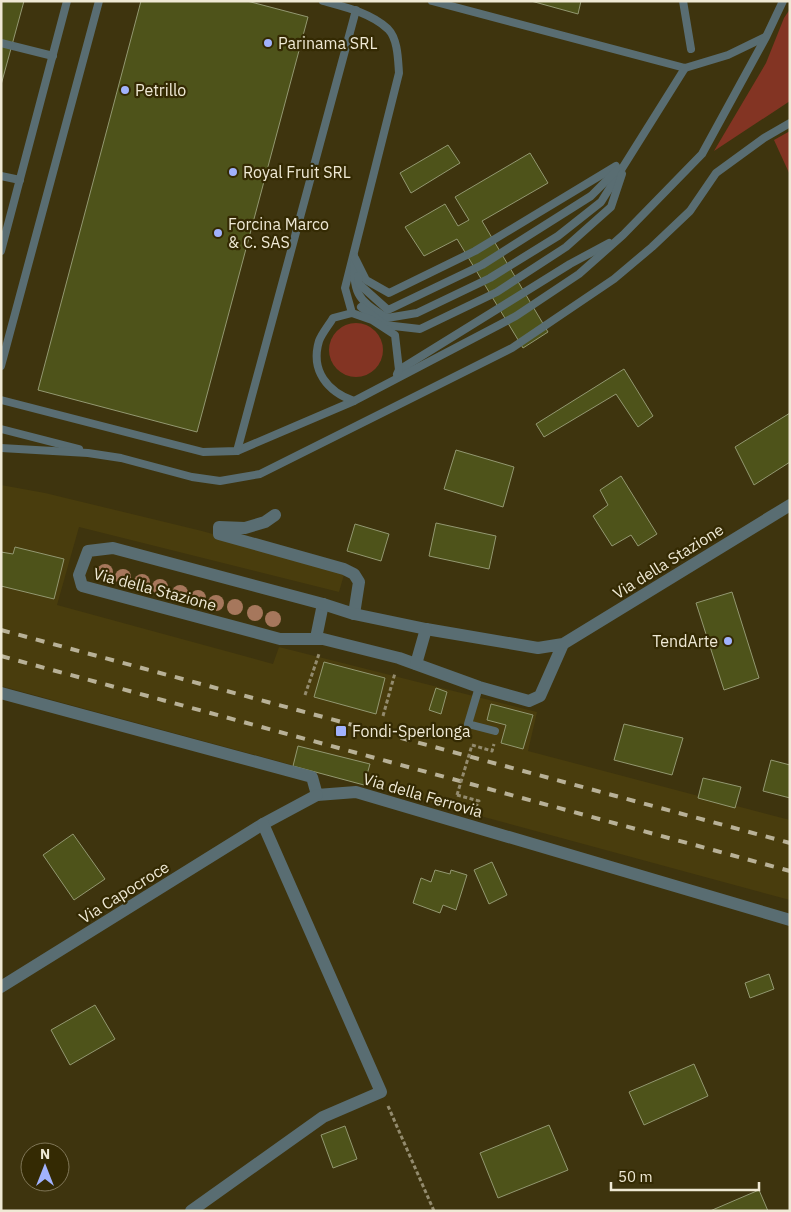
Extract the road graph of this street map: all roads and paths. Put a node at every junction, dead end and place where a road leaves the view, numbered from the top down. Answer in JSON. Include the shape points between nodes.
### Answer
{"nodes":[{"id":1,"x":67,"y":1,"type":"edge"},
{"id":2,"x":99,"y":1,"type":"edge"},
{"id":3,"x":323,"y":1,"type":"edge"},
{"id":4,"x":432,"y":1,"type":"edge"},
{"id":5,"x":683,"y":1,"type":"edge"},
{"id":6,"x":783,"y":1,"type":"edge"},
{"id":7,"x":356,"y":10,"type":"junction"},
{"id":8,"x":766,"y":37,"type":"junction"},
{"id":9,"x":1,"y":43,"type":"edge"},
{"id":10,"x":691,"y":50,"type":"dead end"},
{"id":11,"x":53,"y":56,"type":"junction"},
{"id":12,"x":685,"y":68,"type":"junction"},
{"id":13,"x":790,"y":123,"type":"edge"},
{"id":14,"x":626,"y":160,"type":"junction"},
{"id":15,"x":1,"y":176,"type":"edge"},
{"id":16,"x":20,"y":180,"type":"junction"},
{"id":17,"x":622,"y":236,"type":"junction"},
{"id":18,"x":1,"y":251,"type":"edge"},
{"id":19,"x":354,"y":256,"type":"junction"},
{"id":20,"x":352,"y":313,"type":"junction"},
{"id":21,"x":1,"y":366,"type":"edge"},
{"id":22,"x":399,"y":370,"type":"junction"},
{"id":23,"x":394,"y":382,"type":"junction"},
{"id":24,"x":1,"y":400,"type":"edge"},
{"id":25,"x":354,"y":402,"type":"junction"},
{"id":26,"x":1,"y":429,"type":"edge"},
{"id":27,"x":1,"y":448,"type":"edge"},
{"id":28,"x":237,"y":451,"type":"junction"},
{"id":29,"x":88,"y":453,"type":"junction"},
{"id":30,"x":790,"y":505,"type":"edge"},
{"id":31,"x":275,"y":515,"type":"dead end"},
{"id":32,"x":323,"y":604,"type":"junction"},
{"id":33,"x":354,"y":614,"type":"junction"},
{"id":34,"x":426,"y":629,"type":"junction"},
{"id":35,"x":320,"y":638,"type":"junction"},
{"id":36,"x":564,"y":644,"type":"junction"},
{"id":37,"x":399,"y":658,"type":"junction"},
{"id":38,"x":416,"y":664,"type":"junction"},
{"id":39,"x":479,"y":687,"type":"junction"},
{"id":40,"x":1,"y":693,"type":"edge"},
{"id":41,"x":305,"y":695,"type":"dead end"},
{"id":42,"x":383,"y":716,"type":"dead end"},
{"id":43,"x":495,"y":731,"type":"dead end"},
{"id":44,"x":472,"y":745,"type":"dead end"},
{"id":45,"x":317,"y":795,"type":"junction"},
{"id":46,"x":468,"y":808,"type":"dead end"},
{"id":47,"x":263,"y":824,"type":"junction"},
{"id":48,"x":790,"y":920,"type":"edge"},
{"id":49,"x":1,"y":987,"type":"edge"},
{"id":50,"x":381,"y":1092,"type":"junction"},
{"id":51,"x":191,"y":1211,"type":"edge"},
{"id":52,"x":434,"y":1211,"type":"edge"}],
"edges":[{"from":1,"to":11,"type":"lane"},
{"from":2,"to":21,"type":"lane"},
{"from":3,"to":7,"type":"lane"},
{"from":4,"to":12,"type":"lane"},
{"from":5,"to":10,"type":"lane"},
{"from":6,"to":8,"type":"lane"},
{"from":7,"to":19,"type":"lane","via":[[389,30],[397,50],[399,74]]},
{"from":7,"to":28,"type":"lane"},
{"from":8,"to":12,"type":"lane","via":[[728,55]]},
{"from":8,"to":17,"type":"lane","via":[[702,154]]},
{"from":9,"to":11,"type":"lane"},
{"from":11,"to":16,"type":"lane"},
{"from":12,"to":14,"type":"lane"},
{"from":13,"to":29,"type":"lane","via":[[716,173],[690,211],[614,279],[530,336],[260,474],[220,481]]},
{"from":14,"to":19,"type":"lane","via":[[475,251],[389,293],[366,280]]},
{"from":14,"to":19,"type":"lane","via":[[591,196],[482,265],[388,310],[359,284]]},
{"from":14,"to":19,"type":"lane","via":[[601,202],[558,236],[490,278],[417,313],[387,318],[364,303],[354,286]]},
{"from":14,"to":19,"type":"lane","via":[[611,207],[566,247],[497,292],[420,329],[385,325],[360,307],[350,287]]},
{"from":15,"to":16,"type":"lane"},
{"from":16,"to":18,"type":"lane"},
{"from":17,"to":22,"type":"lane","via":[[570,264]]},
{"from":17,"to":23,"type":"lane","via":[[578,274],[516,316]]},
{"from":19,"to":20,"type":"lane","via":[[345,288]]},
{"from":20,"to":22,"type":"lane","via":[[372,320],[395,335]]},
{"from":20,"to":25,"type":"lane","via":[[333,318],[319,341],[316,363],[322,381]]},
{"from":22,"to":23,"type":"lane"},
{"from":23,"to":25,"type":"lane"},
{"from":24,"to":28,"type":"lane","via":[[203,452]]},
{"from":25,"to":28,"type":"lane"},
{"from":26,"to":29,"type":"lane"},
{"from":27,"to":29,"type":"lane"},
{"from":30,"to":36,"type":"street","name":"Via della Stazione"},
{"from":31,"to":33,"type":"street","via":[[245,528],[219,527],[218,534],[354,574],[359,582]]},
{"from":32,"to":33,"type":"street","name":"Via della Stazione"},
{"from":32,"to":35,"type":"street"},
{"from":32,"to":35,"type":"street","name":"Via della Stazione","via":[[113,548],[88,551],[79,575],[82,586],[280,639]]},
{"from":33,"to":34,"type":"street","name":"Via della Stazione"},
{"from":34,"to":36,"type":"street","name":"Via della Stazione","via":[[538,648]]},
{"from":34,"to":38,"type":"street"},
{"from":35,"to":37,"type":"street","name":"Via della Stazione"},
{"from":35,"to":41,"type":"path"},
{"from":36,"to":39,"type":"street","name":"Via della Stazione","via":[[540,696],[529,701]]},
{"from":37,"to":38,"type":"street","name":"Via della Stazione"},
{"from":37,"to":42,"type":"path"},
{"from":38,"to":39,"type":"street","name":"Via della Stazione"},
{"from":39,"to":43,"type":"lane","via":[[468,724]]},
{"from":40,"to":45,"type":"street","via":[[312,777]]},
{"from":44,"to":46,"type":"path","bridge":true,"via":[[457,795],[479,801],[476,811]]},
{"from":45,"to":47,"type":"street","name":"Via Capocroce"},
{"from":45,"to":48,"type":"street","name":"Via della Ferrovia","via":[[356,792]]},
{"from":47,"to":49,"type":"street","name":"Via Capocroce"},
{"from":47,"to":50,"type":"street"},
{"from":50,"to":51,"type":"street","via":[[323,1117]]},
{"from":50,"to":52,"type":"path"}]}
